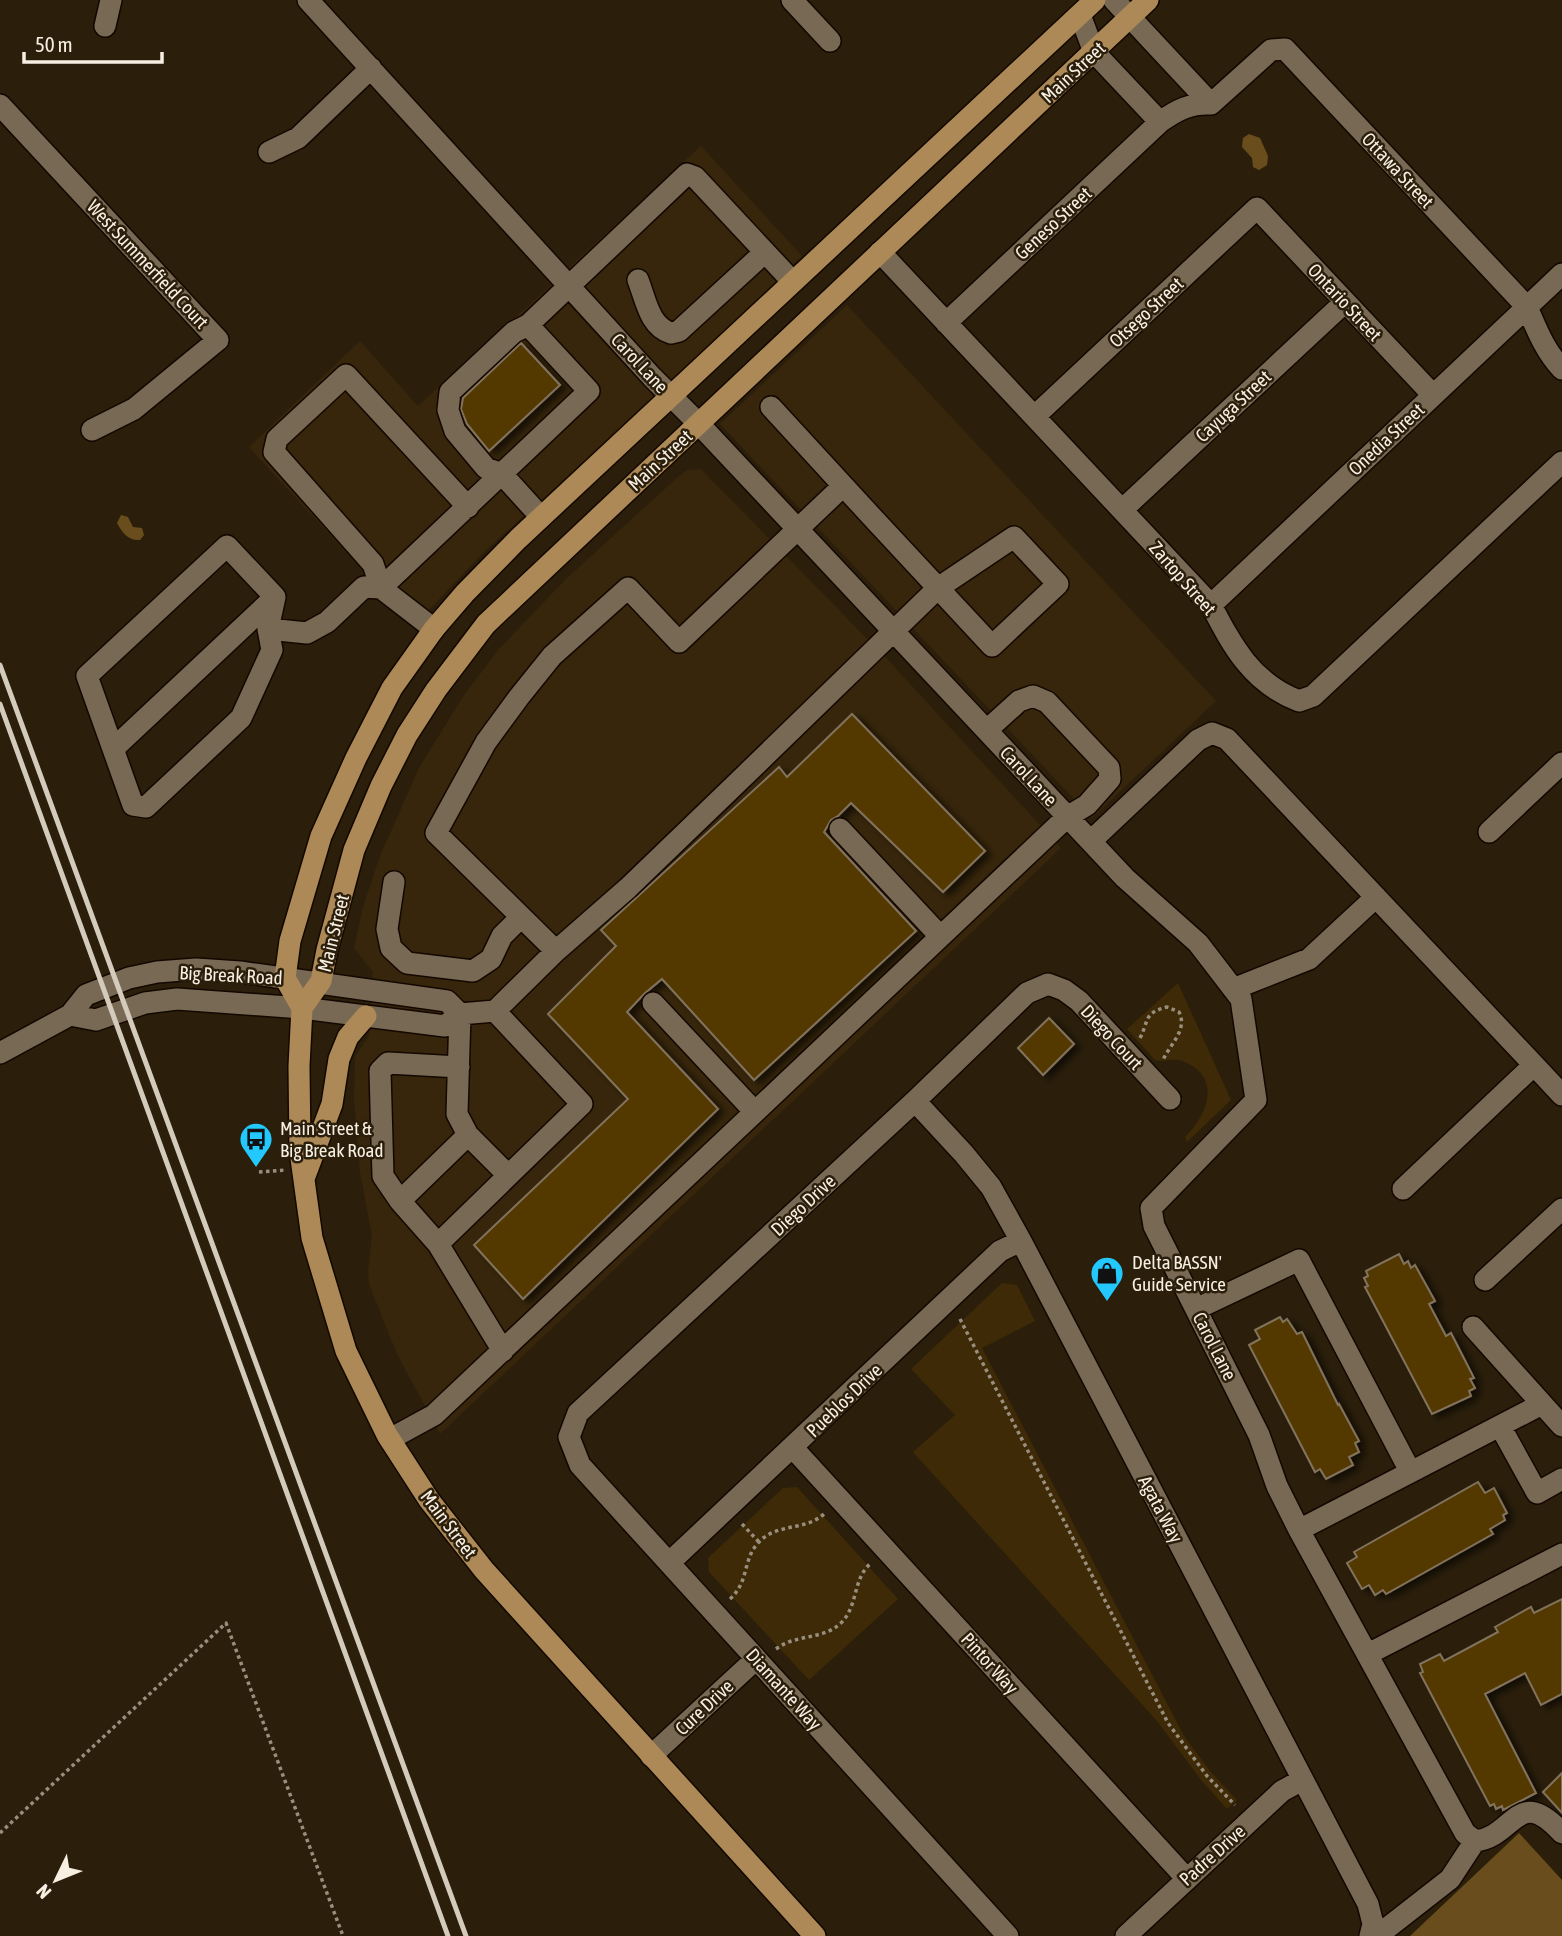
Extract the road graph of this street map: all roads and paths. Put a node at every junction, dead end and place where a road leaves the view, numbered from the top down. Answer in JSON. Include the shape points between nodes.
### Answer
{"nodes":[{"id":1,"x":111,"y":0,"type":"edge"},
{"id":2,"x":308,"y":0,"type":"edge"},
{"id":3,"x":792,"y":0,"type":"edge"},
{"id":4,"x":1114,"y":0,"type":"edge"},
{"id":5,"x":1148,"y":0,"type":"edge"},
{"id":6,"x":1087,"y":8,"type":"edge"},
{"id":7,"x":1130,"y":18,"type":"junction"},
{"id":8,"x":105,"y":26,"type":"dead end"},
{"id":9,"x":830,"y":41,"type":"dead end"},
{"id":10,"x":1094,"y":52,"type":"junction"},
{"id":11,"x":371,"y":68,"type":"junction"},
{"id":12,"x":1211,"y":104,"type":"junction"},
{"id":13,"x":0,"y":105,"type":"edge"},
{"id":14,"x":1160,"y":122,"type":"junction"},
{"id":15,"x":269,"y":152,"type":"dead end"},
{"id":16,"x":1257,"y":208,"type":"joint"},
{"id":17,"x":765,"y":252,"type":"junction"},
{"id":18,"x":880,"y":252,"type":"junction"},
{"id":19,"x":1562,"y":274,"type":"edge"},
{"id":20,"x":638,"y":280,"type":"dead end"},
{"id":21,"x":792,"y":281,"type":"junction"},
{"id":22,"x":569,"y":287,"type":"junction"},
{"id":23,"x":1345,"y":302,"type":"junction"},
{"id":24,"x":1527,"y":307,"type":"junction"},
{"id":25,"x":946,"y":323,"type":"junction"},
{"id":26,"x":528,"y":325,"type":"junction"},
{"id":27,"x":1562,"y":369,"type":"edge"},
{"id":28,"x":670,"y":395,"type":"junction"},
{"id":29,"x":1433,"y":395,"type":"junction"},
{"id":30,"x":771,"y":407,"type":"dead end"},
{"id":31,"x":1035,"y":416,"type":"junction"},
{"id":32,"x":699,"y":424,"type":"junction"},
{"id":33,"x":92,"y":430,"type":"dead end"},
{"id":34,"x":1562,"y":462,"type":"edge"},
{"id":35,"x":502,"y":474,"type":"junction"},
{"id":36,"x":843,"y":486,"type":"junction"},
{"id":37,"x":468,"y":507,"type":"junction"},
{"id":38,"x":1122,"y":510,"type":"junction"},
{"id":39,"x":541,"y":517,"type":"junction"},
{"id":40,"x":797,"y":529,"type":"junction"},
{"id":41,"x":381,"y":588,"type":"junction"},
{"id":42,"x":938,"y":589,"type":"junction"},
{"id":43,"x":275,"y":597,"type":"junction"},
{"id":44,"x":1211,"y":605,"type":"junction"},
{"id":45,"x":268,"y":629,"type":"junction"},
{"id":46,"x":434,"y":629,"type":"junction"},
{"id":47,"x":894,"y":631,"type":"junction"},
{"id":48,"x":987,"y":730,"type":"junction"},
{"id":49,"x":113,"y":749,"type":"junction"},
{"id":50,"x":1562,"y":763,"type":"edge"},
{"id":51,"x":1068,"y":817,"type":"junction"},
{"id":52,"x":840,"y":828,"type":"dead end"},
{"id":53,"x":1489,"y":832,"type":"dead end"},
{"id":54,"x":1091,"y":841,"type":"junction"},
{"id":55,"x":394,"y":882,"type":"dead end"},
{"id":56,"x":1376,"y":897,"type":"junction"},
{"id":57,"x":521,"y":917,"type":"junction"},
{"id":58,"x":940,"y":936,"type":"junction"},
{"id":59,"x":556,"y":951,"type":"junction"},
{"id":60,"x":285,"y":978,"type":"junction"},
{"id":61,"x":321,"y":981,"type":"junction"},
{"id":62,"x":1048,"y":984,"type":"joint"},
{"id":63,"x":1233,"y":989,"type":"junction"},
{"id":64,"x":653,"y":1003,"type":"dead end"},
{"id":65,"x":302,"y":1008,"type":"junction"},
{"id":66,"x":495,"y":1011,"type":"junction"},
{"id":67,"x":460,"y":1014,"type":"junction"},
{"id":68,"x":70,"y":1015,"type":"junction"},
{"id":69,"x":366,"y":1016,"type":"junction"},
{"id":70,"x":1138,"y":1041,"type":"dead end"},
{"id":71,"x":0,"y":1052,"type":"edge"},
{"id":72,"x":1163,"y":1060,"type":"dead end"},
{"id":73,"x":1534,"y":1065,"type":"junction"},
{"id":74,"x":459,"y":1068,"type":"junction"},
{"id":75,"x":1562,"y":1095,"type":"edge"},
{"id":76,"x":1170,"y":1100,"type":"dead end"},
{"id":77,"x":915,"y":1101,"type":"junction"},
{"id":78,"x":755,"y":1111,"type":"junction"},
{"id":79,"x":468,"y":1135,"type":"junction"},
{"id":80,"x":259,"y":1172,"type":"dead end"},
{"id":81,"x":302,"y":1175,"type":"junction"},
{"id":82,"x":508,"y":1175,"type":"junction"},
{"id":83,"x":1403,"y":1189,"type":"dead end"},
{"id":84,"x":400,"y":1201,"type":"junction"},
{"id":85,"x":1562,"y":1209,"type":"edge"},
{"id":86,"x":1021,"y":1241,"type":"junction"},
{"id":87,"x":438,"y":1244,"type":"junction"},
{"id":88,"x":1485,"y":1280,"type":"dead end"},
{"id":89,"x":1196,"y":1309,"type":"junction"},
{"id":90,"x":960,"y":1319,"type":"dead end"},
{"id":91,"x":1473,"y":1327,"type":"dead end"},
{"id":92,"x":503,"y":1351,"type":"junction"},
{"id":93,"x":1542,"y":1404,"type":"junction"},
{"id":94,"x":1500,"y":1426,"type":"junction"},
{"id":95,"x":1562,"y":1426,"type":"edge"},
{"id":96,"x":569,"y":1437,"type":"joint"},
{"id":97,"x":390,"y":1439,"type":"junction"},
{"id":98,"x":793,"y":1448,"type":"junction"},
{"id":99,"x":1410,"y":1471,"type":"junction"},
{"id":100,"x":1562,"y":1479,"type":"edge"},
{"id":101,"x":824,"y":1514,"type":"dead end"},
{"id":102,"x":741,"y":1524,"type":"dead end"},
{"id":103,"x":1299,"y":1530,"type":"junction"},
{"id":104,"x":759,"y":1542,"type":"junction"},
{"id":105,"x":1562,"y":1554,"type":"edge"},
{"id":106,"x":670,"y":1562,"type":"junction"},
{"id":107,"x":870,"y":1564,"type":"dead end"},
{"id":108,"x":730,"y":1598,"type":"dead end"},
{"id":109,"x":776,"y":1649,"type":"dead end"},
{"id":110,"x":1368,"y":1654,"type":"junction"},
{"id":111,"x":756,"y":1659,"type":"junction"},
{"id":112,"x":651,"y":1755,"type":"junction"},
{"id":113,"x":1302,"y":1780,"type":"junction"},
{"id":114,"x":1235,"y":1805,"type":"dead end"},
{"id":115,"x":0,"y":1833,"type":"edge"},
{"id":116,"x":1562,"y":1833,"type":"edge"},
{"id":117,"x":1475,"y":1841,"type":"junction"},
{"id":118,"x":1186,"y":1878,"type":"junction"},
{"id":119,"x":341,"y":1935,"type":"edge"},
{"id":120,"x":815,"y":1936,"type":"edge"},
{"id":121,"x":1008,"y":1936,"type":"edge"},
{"id":122,"x":1126,"y":1936,"type":"edge"},
{"id":123,"x":1370,"y":1936,"type":"edge"},
{"id":124,"x":1377,"y":1936,"type":"edge"}],
"edges":[{"from":1,"to":8,"type":"street"},
{"from":2,"to":11,"type":"street","name":"Carol Lane"},
{"from":3,"to":9,"type":"street"},
{"from":4,"to":7,"type":"street"},
{"from":5,"to":7,"type":"main road","name":"Main Street"},
{"from":6,"to":10,"type":"street"},
{"from":6,"to":21,"type":"main road","name":"Main Street"},
{"from":7,"to":10,"type":"main road","name":"Main Street"},
{"from":7,"to":12,"type":"street"},
{"from":10,"to":14,"type":"street"},
{"from":10,"to":18,"type":"main road","name":"Main Street"},
{"from":11,"to":15,"type":"street","via":[[298,138]]},
{"from":11,"to":22,"type":"street","name":"Carol Lane"},
{"from":12,"to":14,"type":"street","name":"Geneso Street","via":[[1195,103]]},
{"from":12,"to":24,"type":"street","name":"Ottawa Street","via":[[1271,50],[1284,49]]},
{"from":13,"to":33,"type":"street","name":"West Summerfield Court","via":[[218,340],[134,409]]},
{"from":14,"to":25,"type":"street","name":"Geneso Street"},
{"from":16,"to":23,"type":"street","name":"Ontario Street"},
{"from":16,"to":31,"type":"street","name":"Otsego Street"},
{"from":17,"to":20,"type":"street","via":[[671,334],[651,317]]},
{"from":17,"to":21,"type":"street"},
{"from":17,"to":22,"type":"street","via":[[695,177],[687,174]]},
{"from":18,"to":25,"type":"street","name":"Zartop Street"},
{"from":18,"to":32,"type":"main road","name":"Main Street"},
{"from":19,"to":24,"type":"street","name":"Onedia Street"},
{"from":21,"to":28,"type":"main road","name":"Main Street"},
{"from":22,"to":26,"type":"street"},
{"from":22,"to":28,"type":"street","name":"Carol Lane"},
{"from":23,"to":29,"type":"street","name":"Ontario Street"},
{"from":23,"to":38,"type":"street","name":"Cayuga Street"},
{"from":24,"to":27,"type":"street","name":"Ottawa Street","via":[[1540,338]]},
{"from":24,"to":29,"type":"street","name":"Onedia Street"},
{"from":25,"to":31,"type":"street","name":"Zartop Street"},
{"from":26,"to":35,"type":"street","via":[[514,332],[450,393],[448,410],[455,431],[486,468]]},
{"from":26,"to":35,"type":"street","via":[[589,391]]},
{"from":28,"to":32,"type":"street","name":"Carol Lane"},
{"from":28,"to":39,"type":"main road","name":"Main Street"},
{"from":29,"to":44,"type":"street","name":"Onedia Street"},
{"from":30,"to":36,"type":"street"},
{"from":31,"to":38,"type":"street","name":"Zartop Street"},
{"from":32,"to":40,"type":"street","name":"Carol Lane"},
{"from":32,"to":61,"type":"main road","name":"Main Street","via":[[486,624],[436,690],[407,735],[354,850]]},
{"from":34,"to":44,"type":"street","name":"Zartop Street","via":[[1313,696],[1299,701],[1253,672]]},
{"from":35,"to":37,"type":"street"},
{"from":35,"to":39,"type":"street"},
{"from":36,"to":40,"type":"street"},
{"from":36,"to":42,"type":"street"},
{"from":37,"to":41,"type":"street"},
{"from":37,"to":41,"type":"street","via":[[346,375],[277,439],[274,452],[373,564]]},
{"from":38,"to":44,"type":"street","name":"Zartop Street"},
{"from":39,"to":46,"type":"main road","name":"Main Street"},
{"from":40,"to":47,"type":"street","name":"Carol Lane"},
{"from":40,"to":57,"type":"street","via":[[679,642],[628,588],[552,656],[486,742],[436,833]]},
{"from":41,"to":45,"type":"street","via":[[364,587],[327,622],[307,633]]},
{"from":41,"to":46,"type":"street"},
{"from":42,"to":42,"type":"street","via":[[1014,537],[1058,584],[992,646]]},
{"from":42,"to":47,"type":"street"},
{"from":43,"to":45,"type":"street"},
{"from":43,"to":49,"type":"street"},
{"from":43,"to":49,"type":"street","via":[[227,546],[87,676]]},
{"from":45,"to":49,"type":"street","via":[[272,650],[241,718],[146,807],[133,805]]},
{"from":46,"to":60,"type":"main road","name":"Main Street","via":[[393,688],[321,836],[290,941]]},
{"from":47,"to":48,"type":"street","name":"Carol Lane"},
{"from":47,"to":59,"type":"street","via":[[628,888]]},
{"from":48,"to":51,"type":"street","name":"Carol Lane"},
{"from":48,"to":51,"type":"street","via":[[1019,701],[1033,696],[1047,702],[1109,768],[1110,779],[1103,790]]},
{"from":50,"to":53,"type":"street"},
{"from":51,"to":54,"type":"street","name":"Carol Lane"},
{"from":51,"to":58,"type":"street"},
{"from":52,"to":58,"type":"street"},
{"from":54,"to":56,"type":"street","via":[[1198,740],[1212,733],[1227,739]]},
{"from":54,"to":63,"type":"street","name":"Carol Lane","via":[[1198,943]]},
{"from":55,"to":57,"type":"street","via":[[387,929],[391,948],[407,963],[473,971],[491,960],[502,936]]},
{"from":56,"to":63,"type":"street","via":[[1309,959]]},
{"from":56,"to":73,"type":"street"},
{"from":57,"to":59,"type":"street"},
{"from":58,"to":78,"type":"street"},
{"from":59,"to":66,"type":"street"},
{"from":60,"to":61,"type":"street","name":"Big Break Road"},
{"from":60,"to":65,"type":"main road","name":"Main Street"},
{"from":60,"to":68,"type":"street","name":"Big Break Road","via":[[196,969],[157,972],[86,995]]},
{"from":61,"to":65,"type":"main road","name":"Main Street"},
{"from":61,"to":67,"type":"street","name":"Big Break Road","via":[[447,1001]]},
{"from":62,"to":76,"type":"street","name":"Diego Court","via":[[1079,1001]]},
{"from":62,"to":77,"type":"street","name":"Diego Drive","via":[[1027,993]]},
{"from":63,"to":89,"type":"street","name":"Carol Lane","via":[[1241,999],[1256,1100],[1151,1208],[1154,1226]]},
{"from":64,"to":78,"type":"street"},
{"from":65,"to":68,"type":"street","name":"Big Break Road","via":[[177,999],[145,1003],[96,1020]]},
{"from":65,"to":69,"type":"street","name":"Big Break Road"},
{"from":65,"to":81,"type":"main road","name":"Main Street"},
{"from":66,"to":67,"type":"street","name":"Big Break Road"},
{"from":66,"to":82,"type":"street","via":[[582,1104]]},
{"from":67,"to":69,"type":"street","name":"Big Break Road","via":[[445,1026]]},
{"from":67,"to":74,"type":"street"},
{"from":68,"to":71,"type":"street","name":"Big Break Road"},
{"from":69,"to":81,"type":"main road","via":[[348,1037],[339,1059],[332,1104]]},
{"from":70,"to":72,"type":"path","via":[[1151,1013],[1167,1007],[1179,1012],[1181,1030]]},
{"from":73,"to":75,"type":"street"},
{"from":73,"to":83,"type":"street"},
{"from":74,"to":79,"type":"street","via":[[457,1114]]},
{"from":74,"to":84,"type":"street","via":[[388,1063],[380,1071],[383,1176]]},
{"from":77,"to":86,"type":"street","name":"Agata Way","via":[[991,1187]]},
{"from":77,"to":96,"type":"street","name":"Diego Drive","via":[[578,1413]]},
{"from":78,"to":92,"type":"street"},
{"from":79,"to":82,"type":"street"},
{"from":79,"to":84,"type":"street"},
{"from":80,"to":81,"type":"path"},
{"from":81,"to":97,"type":"main road","name":"Main Street","via":[[312,1238],[346,1351]]},
{"from":82,"to":87,"type":"street"},
{"from":84,"to":87,"type":"street"},
{"from":85,"to":88,"type":"street"},
{"from":86,"to":98,"type":"street","name":"Pueblos Drive","via":[[1000,1251]]},
{"from":86,"to":113,"type":"street","name":"Agata Way"},
{"from":87,"to":92,"type":"street"},
{"from":89,"to":99,"type":"street","via":[[1299,1261]]},
{"from":89,"to":103,"type":"street","name":"Carol Lane","via":[[1259,1435]]},
{"from":90,"to":114,"type":"path","via":[[1168,1723]]},
{"from":91,"to":93,"type":"street"},
{"from":92,"to":97,"type":"street","via":[[435,1415]]},
{"from":93,"to":94,"type":"street"},
{"from":93,"to":95,"type":"street"},
{"from":94,"to":99,"type":"street"},
{"from":94,"to":100,"type":"street","via":[[1537,1493]]},
{"from":96,"to":106,"type":"street","name":"Diamante Way","via":[[580,1465]]},
{"from":97,"to":112,"type":"main road","name":"Main Street","via":[[429,1500],[484,1570]]},
{"from":98,"to":106,"type":"street","name":"Pueblos Drive"},
{"from":98,"to":118,"type":"street","name":"Pintor Way"},
{"from":99,"to":103,"type":"street"},
{"from":101,"to":104,"type":"path","via":[[803,1525],[774,1530]]},
{"from":102,"to":104,"type":"path"},
{"from":103,"to":110,"type":"street","name":"Carol Lane"},
{"from":104,"to":108,"type":"path","via":[[749,1557],[743,1582]]},
{"from":105,"to":110,"type":"street"},
{"from":106,"to":111,"type":"street","name":"Diamante Way"},
{"from":107,"to":109,"type":"path","via":[[860,1576],[853,1606],[841,1623],[828,1632],[798,1637]]},
{"from":110,"to":117,"type":"street","name":"Carol Lane","via":[[1465,1833]]},
{"from":111,"to":112,"type":"street","name":"Cure Drive"},
{"from":111,"to":121,"type":"street","name":"Diamante Way"},
{"from":112,"to":120,"type":"main road","name":"Main Street"},
{"from":113,"to":118,"type":"street","name":"Padre Drive","via":[[1282,1791]]},
{"from":113,"to":123,"type":"street","name":"Agata Way","via":[[1368,1904],[1373,1924]]},
{"from":115,"to":119,"type":"path","via":[[226,1623]]},
{"from":116,"to":117,"type":"street","via":[[1548,1817],[1529,1812],[1485,1840]]},
{"from":117,"to":124,"type":"street","via":[[1450,1879]]},
{"from":118,"to":122,"type":"street","name":"Padre Drive"}]}
